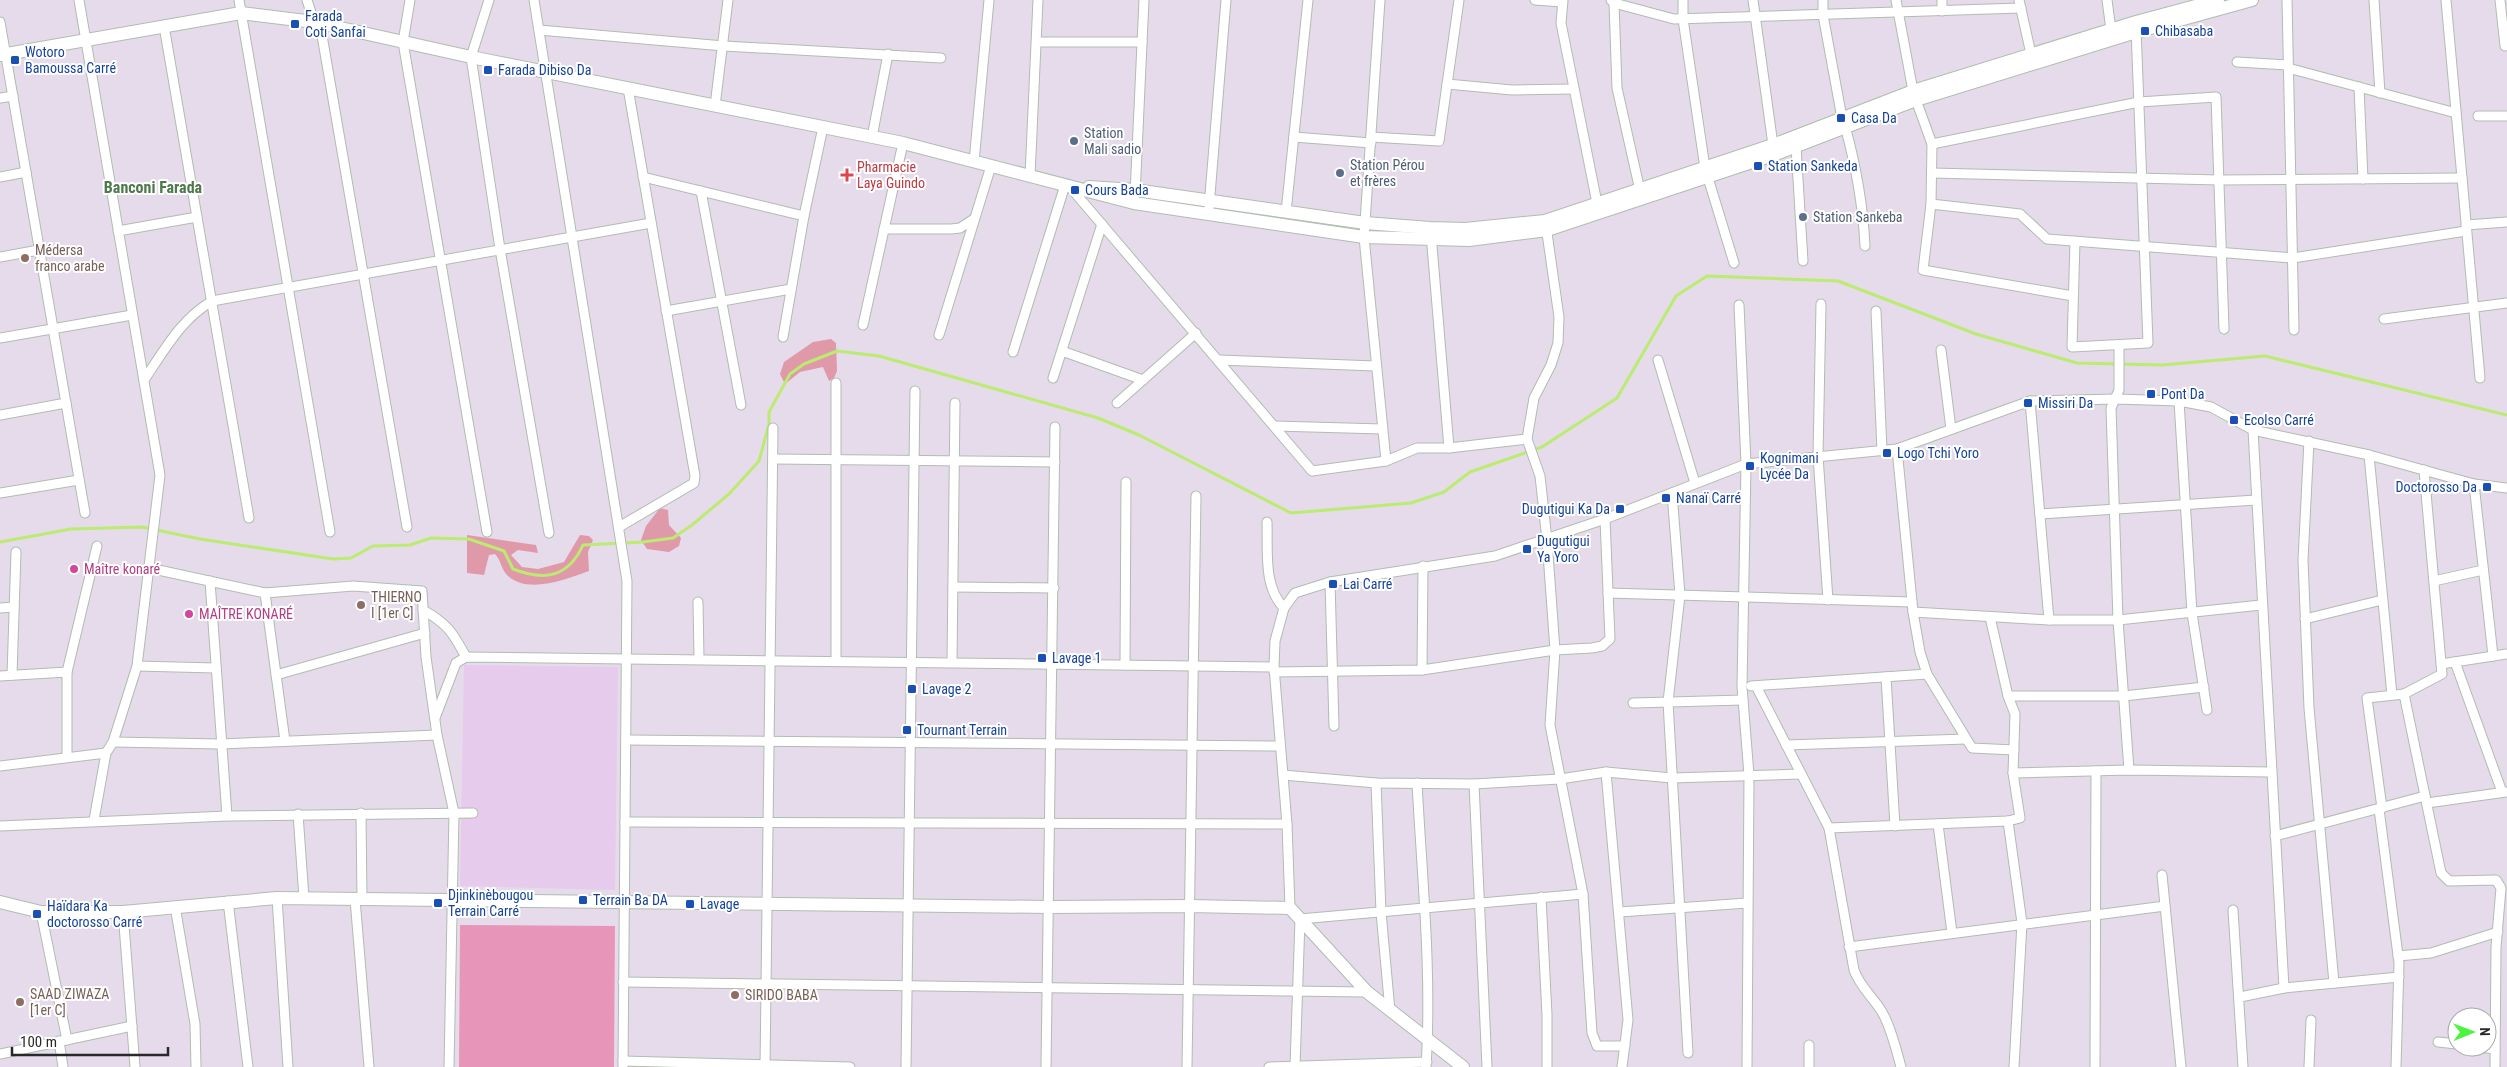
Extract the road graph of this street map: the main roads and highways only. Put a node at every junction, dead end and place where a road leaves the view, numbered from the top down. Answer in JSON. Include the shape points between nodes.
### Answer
{"nodes":[{"id":1,"x":2218,"y":0,"type":"edge"},
{"id":2,"x":2252,"y":0,"type":"edge"},
{"id":3,"x":240,"y":6,"type":"edge"},
{"id":4,"x":2136,"y":27,"type":"junction"},
{"id":5,"x":3,"y":54,"type":"edge"},
{"id":6,"x":1915,"y":95,"type":"junction"},
{"id":7,"x":1844,"y":122,"type":"junction"},
{"id":8,"x":1707,"y":172,"type":"junction"},
{"id":9,"x":1209,"y":207,"type":"junction"},
{"id":10,"x":1431,"y":235,"type":"junction"},
{"id":11,"x":0,"y":902,"type":"edge"},
{"id":12,"x":1463,"y":1067,"type":"edge"}],
"edges":[{"from":1,"to":4,"type":"main road"},
{"from":2,"to":4,"type":"main road"},
{"from":3,"to":5,"type":"main road","via":[[164,26]]},
{"from":3,"to":9,"type":"main road","via":[[471,57],[903,143],[1067,186]]},
{"from":4,"to":6,"type":"main road"},
{"from":4,"to":6,"type":"main road","via":[[2111,30],[2031,54]]},
{"from":6,"to":7,"type":"main road"},
{"from":7,"to":8,"type":"main road","via":[[1773,145]]},
{"from":7,"to":8,"type":"main road","via":[[1796,146]]},
{"from":8,"to":10,"type":"main road","via":[[1546,226],[1465,229]]},
{"from":9,"to":10,"type":"main road","via":[[1286,212]]},
{"from":9,"to":10,"type":"main road","via":[[1364,237]]},
{"from":11,"to":12,"type":"main road","via":[[41,912],[123,912],[277,898],[1290,908],[1368,992]]}]}
